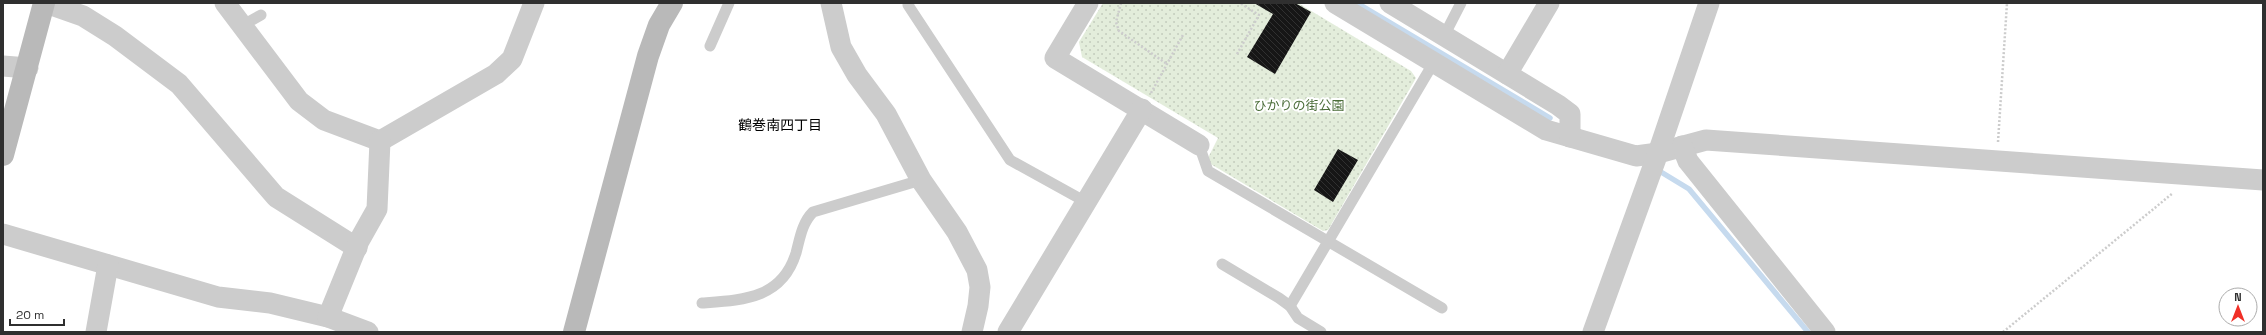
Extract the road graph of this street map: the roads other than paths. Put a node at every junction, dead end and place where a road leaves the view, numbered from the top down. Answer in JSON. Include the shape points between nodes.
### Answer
{"nodes":[{"id":1,"x":45,"y":3,"type":"edge"},
{"id":2,"x":225,"y":3,"type":"edge"},
{"id":3,"x":534,"y":3,"type":"edge"},
{"id":4,"x":672,"y":3,"type":"edge"},
{"id":5,"x":729,"y":3,"type":"edge"},
{"id":6,"x":909,"y":3,"type":"edge"},
{"id":7,"x":1088,"y":3,"type":"edge"},
{"id":8,"x":1335,"y":3,"type":"edge"},
{"id":9,"x":1390,"y":3,"type":"edge"},
{"id":10,"x":1461,"y":3,"type":"edge"},
{"id":11,"x":1549,"y":3,"type":"edge"},
{"id":12,"x":1709,"y":3,"type":"edge"},
{"id":13,"x":832,"y":4,"type":"edge"},
{"id":14,"x":1357,"y":8,"type":"edge"},
{"id":15,"x":1444,"y":36,"type":"junction"},
{"id":16,"x":710,"y":46,"type":"dead end"},
{"id":17,"x":1434,"y":62,"type":"junction"},
{"id":18,"x":3,"y":66,"type":"edge"},
{"id":19,"x":28,"y":68,"type":"junction"},
{"id":20,"x":1507,"y":74,"type":"junction"},
{"id":21,"x":1142,"y":109,"type":"junction"},
{"id":22,"x":1570,"y":137,"type":"junction"},
{"id":23,"x":380,"y":142,"type":"junction"},
{"id":24,"x":1198,"y":145,"type":"joint"},
{"id":25,"x":1682,"y":146,"type":"junction"},
{"id":26,"x":1658,"y":153,"type":"junction"},
{"id":27,"x":3,"y":155,"type":"edge"},
{"id":28,"x":921,"y":180,"type":"junction"},
{"id":29,"x":2263,"y":180,"type":"edge"},
{"id":30,"x":1086,"y":202,"type":"junction"},
{"id":31,"x":3,"y":234,"type":"edge"},
{"id":32,"x":1329,"y":241,"type":"junction"},
{"id":33,"x":356,"y":248,"type":"junction"},
{"id":34,"x":1222,"y":264,"type":"dead end"},
{"id":35,"x":108,"y":265,"type":"junction"},
{"id":36,"x":702,"y":303,"type":"dead end"},
{"id":37,"x":1290,"y":306,"type":"junction"},
{"id":38,"x":1442,"y":308,"type":"dead end"},
{"id":39,"x":328,"y":317,"type":"junction"},
{"id":40,"x":96,"y":332,"type":"edge"},
{"id":41,"x":368,"y":332,"type":"edge"},
{"id":42,"x":574,"y":332,"type":"edge"},
{"id":43,"x":972,"y":332,"type":"edge"},
{"id":44,"x":1008,"y":332,"type":"edge"},
{"id":45,"x":1321,"y":332,"type":"edge"},
{"id":46,"x":1593,"y":332,"type":"edge"},
{"id":47,"x":1825,"y":332,"type":"edge"}],
"edges":[{"from":1,"to":19,"type":"street"},
{"from":1,"to":33,"type":"street","via":[[83,16],[115,36],[179,84],[276,196]]},
{"from":2,"to":23,"type":"street","via":[[252,20],[299,101],[324,120]]},
{"from":3,"to":23,"type":"street","via":[[512,59],[496,74]]},
{"from":4,"to":42,"type":"street","via":[[659,25],[648,56]]},
{"from":5,"to":16,"type":"lane"},
{"from":6,"to":30,"type":"lane","via":[[1010,160]]},
{"from":7,"to":21,"type":"street","via":[[1055,58]]},
{"from":8,"to":14,"type":"street"},
{"from":9,"to":15,"type":"street"},
{"from":10,"to":15,"type":"lane"},
{"from":11,"to":20,"type":"street"},
{"from":12,"to":26,"type":"street"},
{"from":13,"to":28,"type":"street","via":[[841,47],[857,75],[886,114]]},
{"from":14,"to":17,"type":"street"},
{"from":15,"to":20,"type":"street"},
{"from":17,"to":22,"type":"street","via":[[1546,130]]},
{"from":17,"to":32,"type":"lane"},
{"from":18,"to":19,"type":"street"},
{"from":19,"to":27,"type":"street"},
{"from":20,"to":22,"type":"street","via":[[1570,114]]},
{"from":21,"to":24,"type":"street"},
{"from":21,"to":30,"type":"street"},
{"from":22,"to":26,"type":"street","via":[[1636,156]]},
{"from":23,"to":33,"type":"street","via":[[377,209]]},
{"from":24,"to":32,"type":"lane","via":[[1208,170]]},
{"from":25,"to":26,"type":"street"},
{"from":25,"to":29,"type":"street","via":[[1706,140]]},
{"from":25,"to":47,"type":"street","via":[[1688,161]]},
{"from":26,"to":46,"type":"street"},
{"from":28,"to":36,"type":"lane","via":[[813,212],[806,220],[793,263],[781,281],[765,292],[744,300]]},
{"from":28,"to":43,"type":"street","via":[[957,232],[977,270],[980,287]]},
{"from":30,"to":44,"type":"street"},
{"from":31,"to":35,"type":"street"},
{"from":32,"to":37,"type":"lane"},
{"from":32,"to":38,"type":"lane"},
{"from":33,"to":39,"type":"street"},
{"from":34,"to":37,"type":"lane"},
{"from":35,"to":39,"type":"street","via":[[218,297],[270,303]]},
{"from":35,"to":40,"type":"street"},
{"from":37,"to":45,"type":"lane","via":[[1298,318]]},
{"from":39,"to":41,"type":"street"}]}
